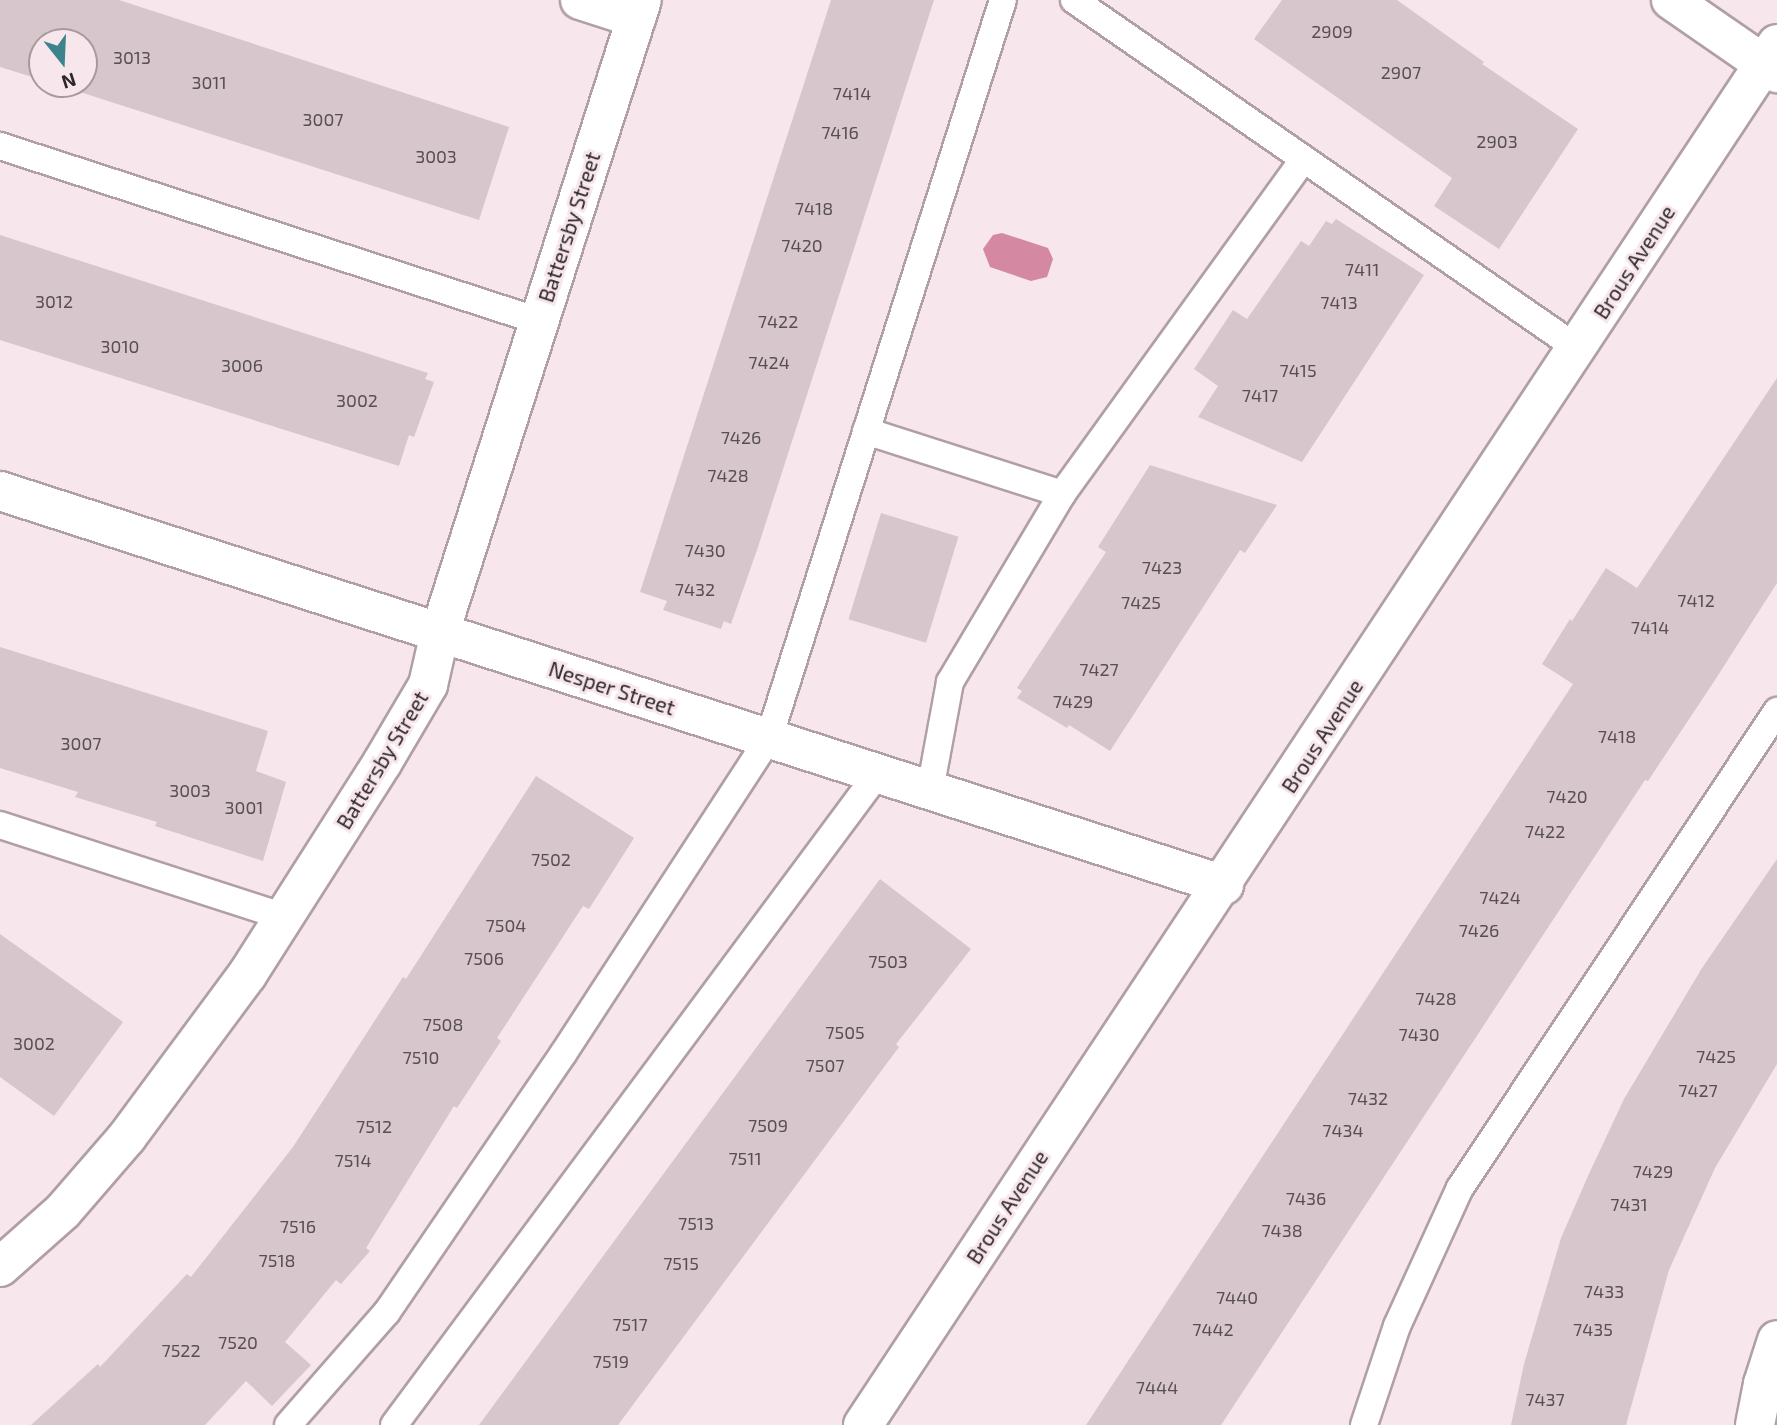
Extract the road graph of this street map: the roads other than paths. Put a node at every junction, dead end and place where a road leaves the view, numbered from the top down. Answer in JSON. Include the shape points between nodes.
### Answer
{"nodes":[{"id":1,"x":580,"y":0,"type":"edge"},
{"id":2,"x":1003,"y":0,"type":"edge"},
{"id":3,"x":1074,"y":0,"type":"edge"},
{"id":4,"x":1671,"y":0,"type":"edge"},
{"id":5,"x":639,"y":9,"type":"edge"},
{"id":6,"x":1773,"y":61,"type":"edge"},
{"id":7,"x":0,"y":146,"type":"edge"},
{"id":8,"x":1304,"y":159,"type":"junction"},
{"id":9,"x":540,"y":321,"type":"junction"},
{"id":10,"x":1577,"y":348,"type":"junction"},
{"id":11,"x":866,"y":431,"type":"junction"},
{"id":12,"x":0,"y":491,"type":"edge"},
{"id":13,"x":1062,"y":494,"type":"junction"},
{"id":14,"x":440,"y":632,"type":"junction"},
{"id":15,"x":1777,"y":711,"type":"edge"},
{"id":16,"x":769,"y":738,"type":"junction"},
{"id":17,"x":878,"y":773,"type":"junction"},
{"id":18,"x":930,"y":790,"type":"junction"},
{"id":19,"x":0,"y":825,"type":"edge"},
{"id":20,"x":1224,"y":884,"type":"junction"},
{"id":21,"x":285,"y":917,"type":"junction"},
{"id":22,"x":0,"y":1267,"type":"edge"},
{"id":23,"x":1777,"y":1340,"type":"edge"},
{"id":24,"x":288,"y":1425,"type":"edge"},
{"id":25,"x":394,"y":1425,"type":"edge"},
{"id":26,"x":863,"y":1425,"type":"edge"},
{"id":27,"x":1364,"y":1425,"type":"edge"},
{"id":28,"x":1755,"y":1425,"type":"edge"}],
"edges":[{"from":1,"to":5,"type":"street"},
{"from":2,"to":11,"type":"lane"},
{"from":3,"to":8,"type":"lane"},
{"from":4,"to":6,"type":"street"},
{"from":5,"to":9,"type":"street","name":"Battersby Street"},
{"from":6,"to":10,"type":"street","name":"Brous Avenue"},
{"from":7,"to":9,"type":"lane"},
{"from":8,"to":10,"type":"lane"},
{"from":8,"to":13,"type":"lane"},
{"from":9,"to":14,"type":"street","name":"Battersby Street"},
{"from":10,"to":20,"type":"street","name":"Brous Avenue"},
{"from":11,"to":13,"type":"lane"},
{"from":11,"to":16,"type":"lane"},
{"from":12,"to":14,"type":"street","name":"Nesper Street"},
{"from":13,"to":18,"type":"lane","via":[[950,682]]},
{"from":14,"to":16,"type":"street","name":"Nesper Street"},
{"from":14,"to":21,"type":"street","name":"Battersby Street","via":[[428,685]]},
{"from":15,"to":27,"type":"lane","via":[[1460,1188],[1397,1326]]},
{"from":16,"to":17,"type":"street","name":"Nesper Street"},
{"from":16,"to":24,"type":"lane","via":[[563,1054],[387,1312]]},
{"from":17,"to":18,"type":"street","name":"Nesper Street"},
{"from":17,"to":25,"type":"lane"},
{"from":18,"to":20,"type":"street","name":"Nesper Street"},
{"from":19,"to":21,"type":"lane"},
{"from":20,"to":26,"type":"street","name":"Brous Avenue"},
{"from":21,"to":22,"type":"street","name":"Battersby Street","via":[[127,1137],[63,1211]]},
{"from":23,"to":28,"type":"street"}]}
